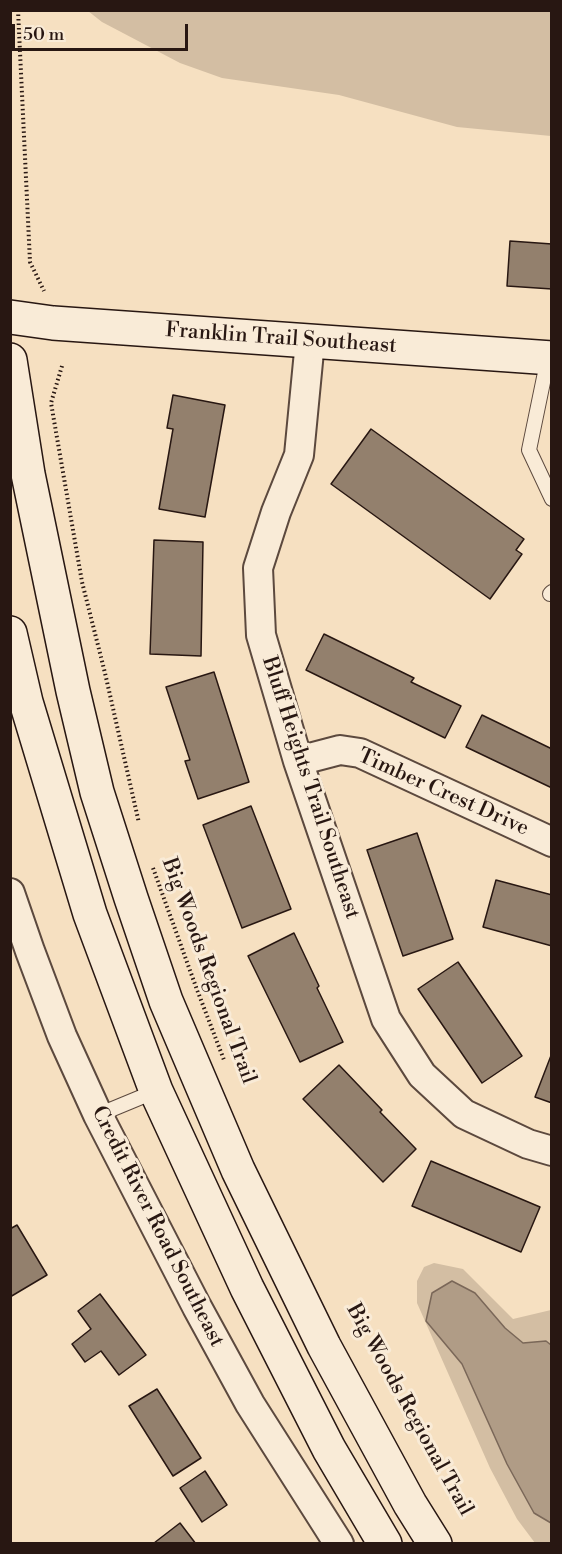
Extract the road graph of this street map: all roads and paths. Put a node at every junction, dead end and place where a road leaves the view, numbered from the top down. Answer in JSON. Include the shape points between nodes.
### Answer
{"nodes":[{"id":1,"x":18,"y":10,"type":"edge"},
{"id":2,"x":44,"y":291,"type":"dead end"},
{"id":3,"x":10,"y":317,"type":"edge"},
{"id":4,"x":310,"y":340,"type":"junction"},
{"id":5,"x":550,"y":358,"type":"edge"},
{"id":6,"x":10,"y":360,"type":"edge"},
{"id":7,"x":62,"y":366,"type":"dead end"},
{"id":8,"x":552,"y":499,"type":"edge"},
{"id":9,"x":10,"y":633,"type":"edge"},
{"id":10,"x":298,"y":761,"type":"junction"},
{"id":11,"x":141,"y":834,"type":"dead end"},
{"id":12,"x":552,"y":843,"type":"edge"},
{"id":13,"x":153,"y":867,"type":"dead end"},
{"id":14,"x":10,"y":893,"type":"edge"},
{"id":15,"x":226,"y":1065,"type":"dead end"},
{"id":16,"x":156,"y":1091,"type":"junction"},
{"id":17,"x":98,"y":1114,"type":"junction"},
{"id":18,"x":552,"y":1151,"type":"edge"},
{"id":19,"x":339,"y":1544,"type":"edge"},
{"id":20,"x":385,"y":1544,"type":"edge"},
{"id":21,"x":435,"y":1544,"type":"edge"}],
"edges":[{"from":1,"to":2,"type":"path","via":[[30,262]]},
{"from":3,"to":4,"type":"main road","name":"Franklin Trail Southeast"},
{"from":4,"to":5,"type":"main road","name":"Franklin Trail Southeast"},
{"from":4,"to":10,"type":"street","name":"Bluff Heights Trail Southeast","via":[[299,455],[258,568],[261,634]]},
{"from":5,"to":8,"type":"lane","via":[[529,450]]},
{"from":6,"to":21,"type":"main road","via":[[33,496],[94,781],[166,1001],[238,1170],[324,1347]]},
{"from":7,"to":11,"type":"path","via":[[51,403],[78,560]]},
{"from":9,"to":16,"type":"main road","via":[[26,702],[90,914]]},
{"from":10,"to":12,"type":"street","name":"Timber Crest Drive","via":[[340,750],[360,753]]},
{"from":10,"to":18,"type":"street","name":"Bluff Heights Trail Southeast","via":[[386,1019],[422,1075],[464,1114]]},
{"from":13,"to":15,"type":"path","name":"Big Woods Regional Trail"},
{"from":14,"to":17,"type":"street","name":"Credit River Road Southeast","via":[[62,1036]]},
{"from":16,"to":17,"type":"lane"},
{"from":16,"to":20,"type":"main road","via":[[252,1298],[329,1449]]},
{"from":17,"to":19,"type":"street","name":"Credit River Road Southeast","via":[[250,1404]]}]}
